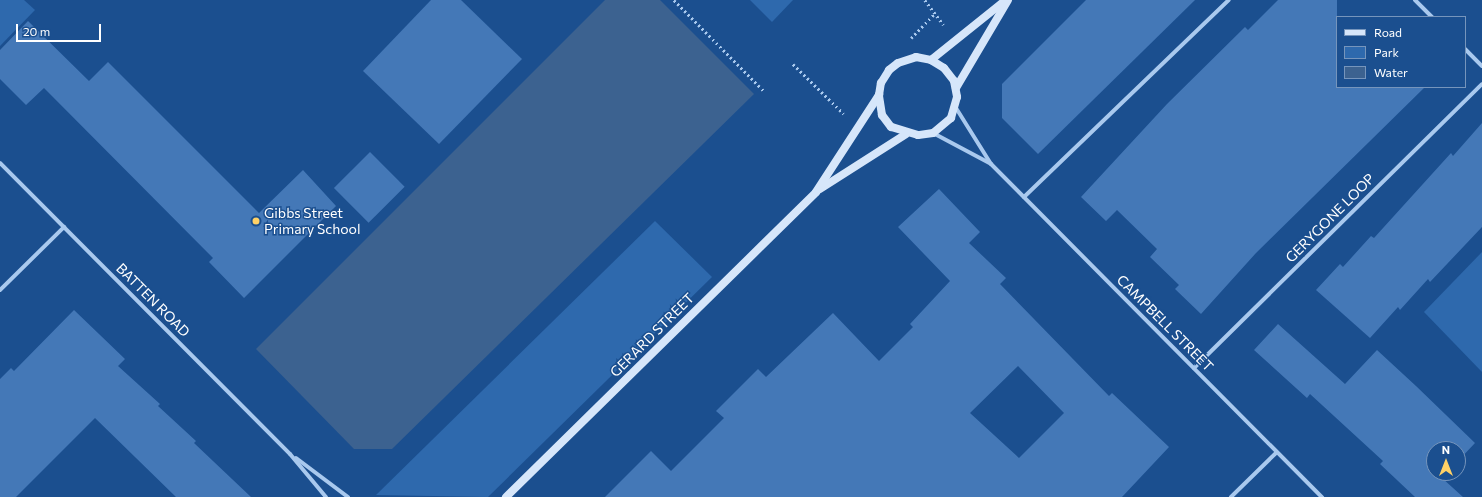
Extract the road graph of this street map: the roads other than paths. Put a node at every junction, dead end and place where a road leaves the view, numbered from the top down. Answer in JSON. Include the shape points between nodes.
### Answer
{"nodes":[{"id":1,"x":1007,"y":0,"type":"edge"},
{"id":2,"x":1229,"y":0,"type":"edge"},
{"id":3,"x":1415,"y":0,"type":"edge"},
{"id":4,"x":1431,"y":16,"type":"edge"},
{"id":5,"x":1466,"y":50,"type":"edge"},
{"id":6,"x":931,"y":60,"type":"junction"},
{"id":7,"x":1482,"y":66,"type":"edge"},
{"id":8,"x":1482,"y":84,"type":"edge"},
{"id":9,"x":956,"y":88,"type":"junction"},
{"id":10,"x":879,"y":95,"type":"junction"},
{"id":11,"x":956,"y":108,"type":"junction"},
{"id":12,"x":933,"y":133,"type":"junction"},
{"id":13,"x":906,"y":134,"type":"junction"},
{"id":14,"x":0,"y":162,"type":"edge"},
{"id":15,"x":991,"y":164,"type":"junction"},
{"id":16,"x":816,"y":192,"type":"junction"},
{"id":17,"x":1024,"y":197,"type":"junction"},
{"id":18,"x":64,"y":227,"type":"junction"},
{"id":19,"x":0,"y":290,"type":"edge"},
{"id":20,"x":1194,"y":368,"type":"junction"},
{"id":21,"x":1277,"y":452,"type":"junction"},
{"id":22,"x":290,"y":454,"type":"junction"},
{"id":23,"x":326,"y":497,"type":"edge"},
{"id":24,"x":348,"y":497,"type":"edge"},
{"id":25,"x":506,"y":497,"type":"edge"},
{"id":26,"x":1230,"y":497,"type":"edge"},
{"id":27,"x":1322,"y":497,"type":"edge"}],
"edges":[{"from":1,"to":6,"type":"street"},
{"from":1,"to":9,"type":"street"},
{"from":2,"to":17,"type":"street"},
{"from":3,"to":4,"type":"street"},
{"from":5,"to":7,"type":"street"},
{"from":6,"to":9,"type":"street","via":[[944,68]]},
{"from":6,"to":10,"type":"street","via":[[916,57],[898,63],[881,83]]},
{"from":8,"to":20,"type":"street","name":"GERYGONE LOOP"},
{"from":9,"to":11,"type":"street"},
{"from":10,"to":13,"type":"street","via":[[882,115],[892,127]]},
{"from":10,"to":16,"type":"street","name":"GERARD STREET"},
{"from":11,"to":12,"type":"street","via":[[951,118]]},
{"from":11,"to":15,"type":"street","name":"CAMPBELL STREET"},
{"from":12,"to":13,"type":"street"},
{"from":12,"to":15,"type":"street","name":"CAMPBELL STREET"},
{"from":13,"to":16,"type":"street","name":"GERARD STREET"},
{"from":14,"to":18,"type":"street","name":"BATTEN ROAD"},
{"from":15,"to":17,"type":"street","name":"CAMPBELL STREET"},
{"from":16,"to":25,"type":"street","name":"GERARD STREET"},
{"from":17,"to":20,"type":"street","name":"CAMPBELL STREET"},
{"from":18,"to":19,"type":"street"},
{"from":18,"to":22,"type":"street","name":"BATTEN ROAD"},
{"from":20,"to":21,"type":"street","name":"CAMPBELL STREET"},
{"from":21,"to":26,"type":"street"},
{"from":21,"to":27,"type":"street","name":"CAMPBELL STREET"},
{"from":22,"to":23,"type":"street","name":"BATTEN ROAD"},
{"from":22,"to":24,"type":"street","name":"BATTEN ROAD"}]}
